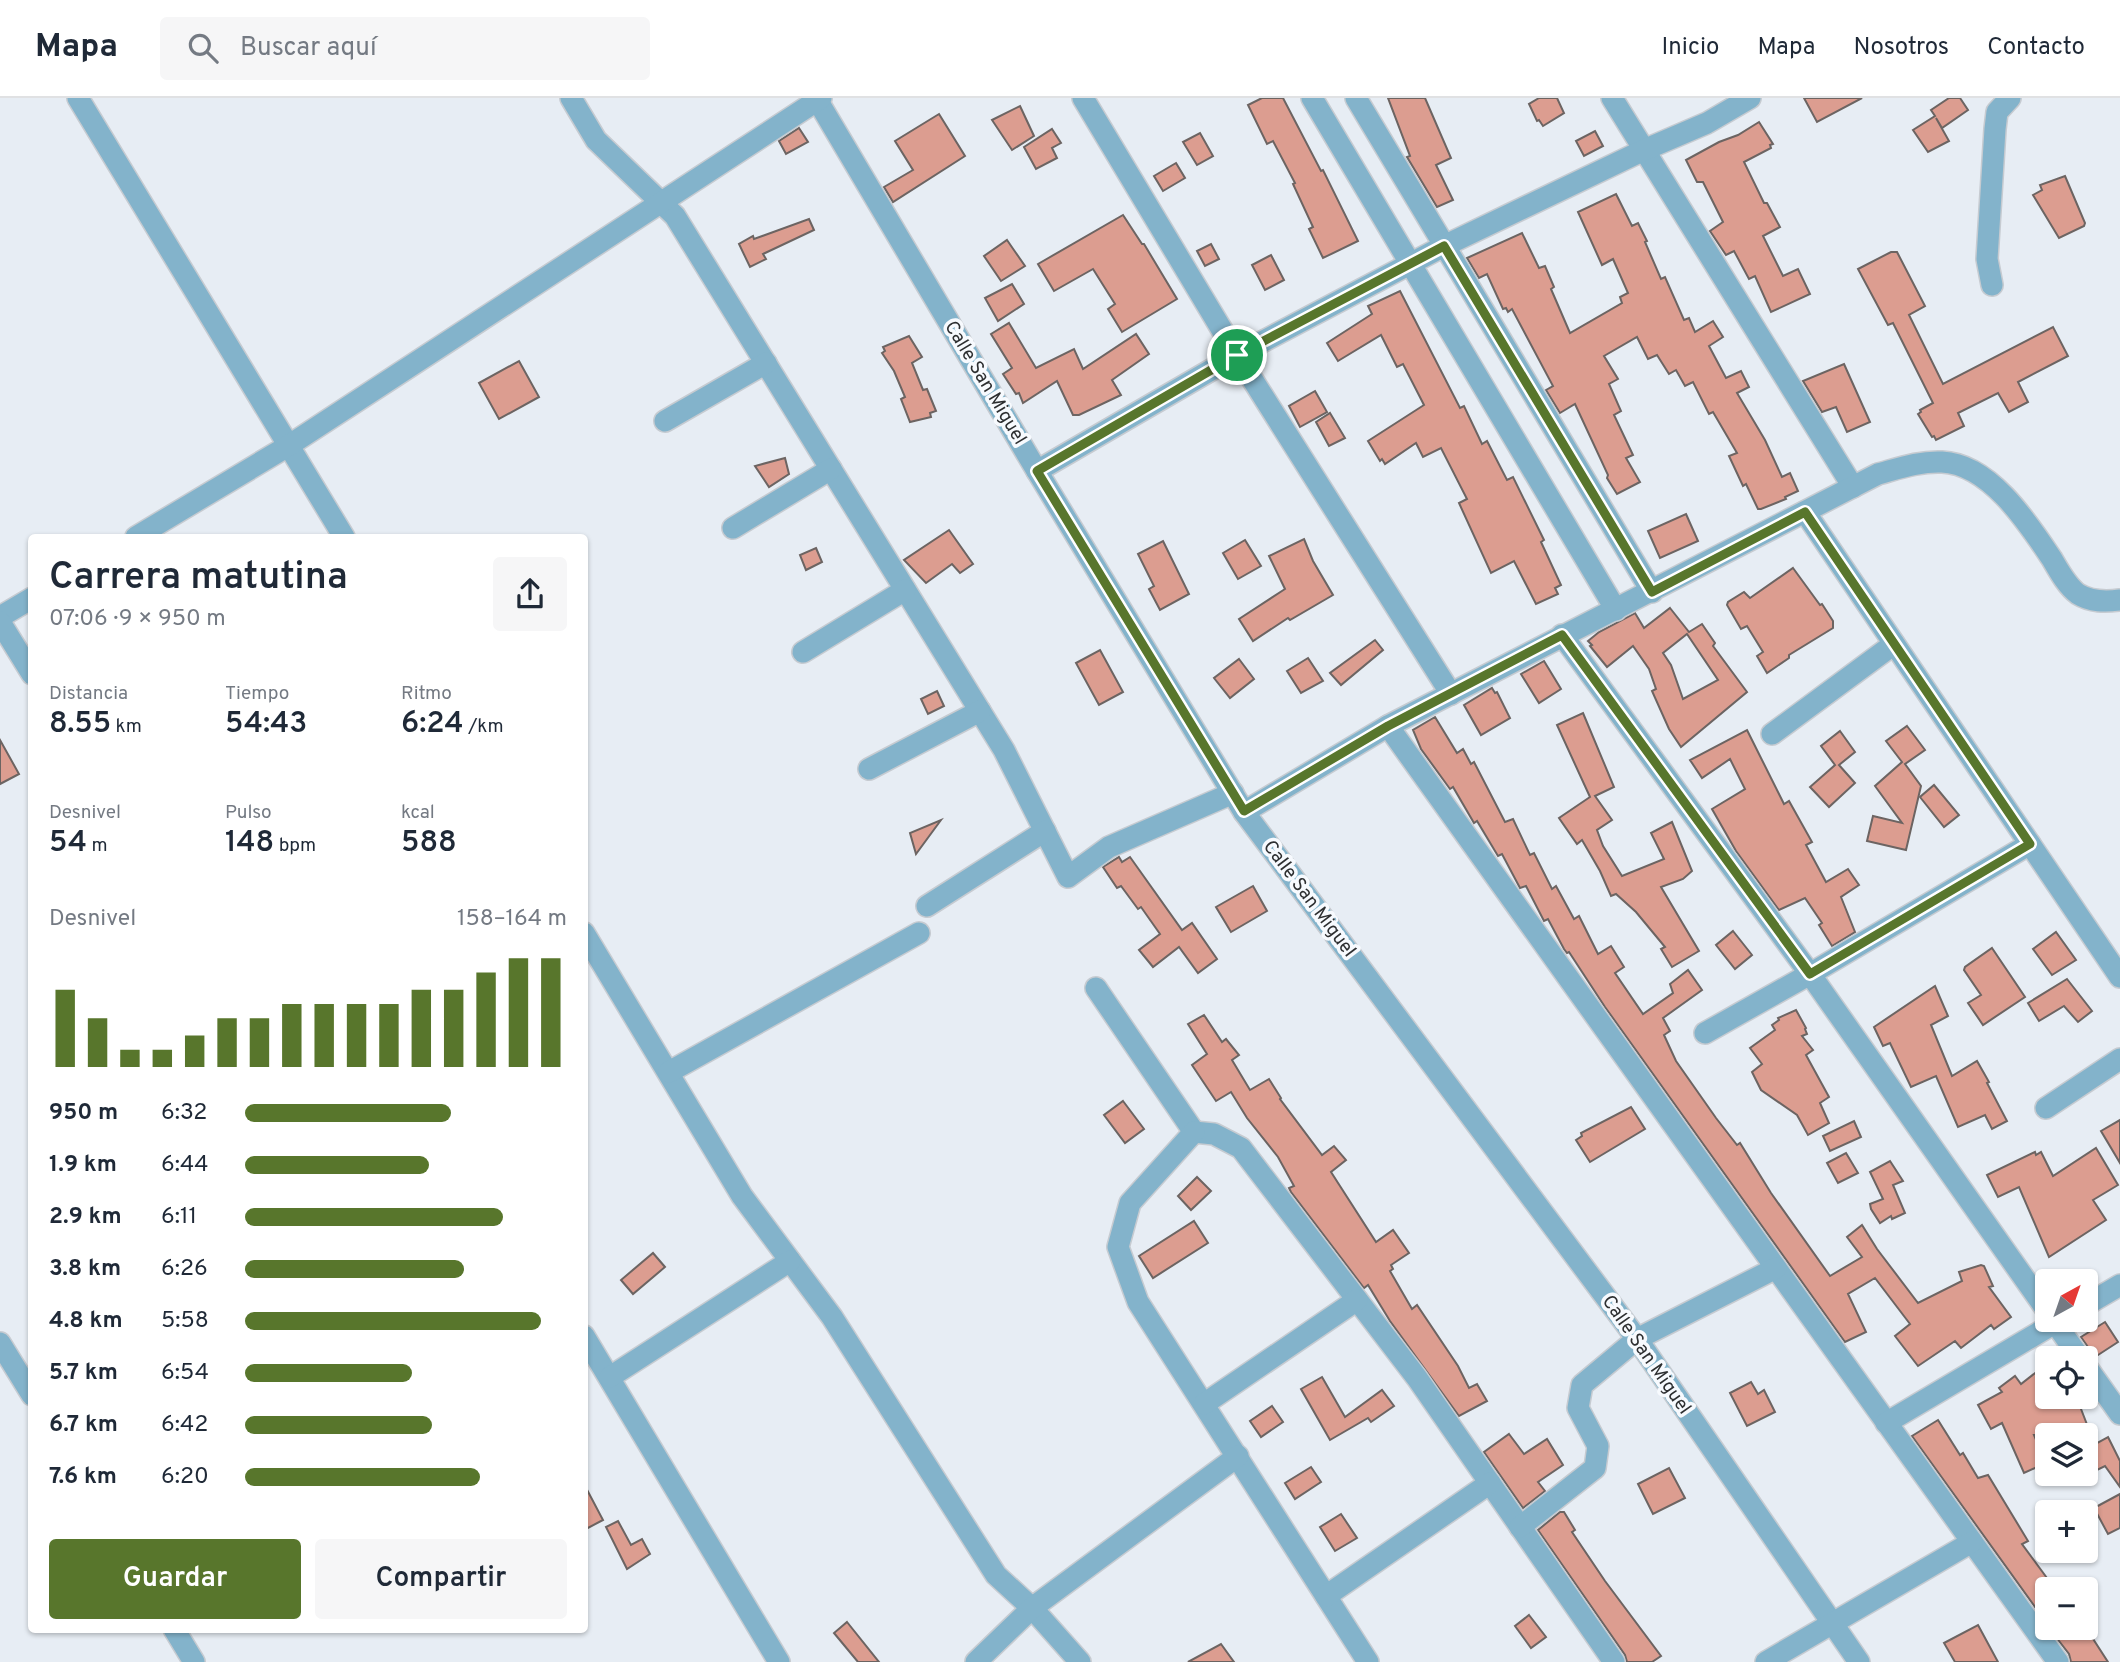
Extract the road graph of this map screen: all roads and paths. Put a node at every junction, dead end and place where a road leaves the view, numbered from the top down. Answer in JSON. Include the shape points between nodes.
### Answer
{"nodes":[{"id":1,"x":78,"y":98,"type":"edge"},
{"id":2,"x":571,"y":98,"type":"edge"},
{"id":3,"x":1083,"y":98,"type":"edge"},
{"id":4,"x":1312,"y":98,"type":"edge"},
{"id":5,"x":1356,"y":98,"type":"edge"},
{"id":6,"x":1612,"y":98,"type":"edge"},
{"id":7,"x":1750,"y":98,"type":"edge"},
{"id":8,"x":2010,"y":98,"type":"edge"},
{"id":9,"x":818,"y":99,"type":"edge"},
{"id":10,"x":1644,"y":150,"type":"junction"},
{"id":11,"x":662,"y":203,"type":"junction"},
{"id":12,"x":1444,"y":246,"type":"junction"},
{"id":13,"x":1411,"y":264,"type":"junction"},
{"id":14,"x":1992,"y":285,"type":"dead end"},
{"id":15,"x":1237,"y":355,"type":"junction"},
{"id":16,"x":766,"y":363,"type":"junction"},
{"id":17,"x":666,"y":421,"type":"dead end"},
{"id":18,"x":288,"y":446,"type":"junction"},
{"id":19,"x":831,"y":469,"type":"junction"},
{"id":20,"x":1037,"y":471,"type":"junction"},
{"id":21,"x":1853,"y":487,"type":"junction"},
{"id":22,"x":1805,"y":512,"type":"junction"},
{"id":23,"x":733,"y":528,"type":"dead end"},
{"id":24,"x":141,"y":534,"type":"edge"},
{"id":25,"x":342,"y":534,"type":"edge"},
{"id":26,"x":905,"y":590,"type":"junction"},
{"id":27,"x":1652,"y":592,"type":"junction"},
{"id":28,"x":28,"y":600,"type":"edge"},
{"id":29,"x":2120,"y":600,"type":"edge"},
{"id":30,"x":1616,"y":610,"type":"junction"},
{"id":31,"x":0,"y":617,"type":"edge"},
{"id":32,"x":0,"y":622,"type":"edge"},
{"id":33,"x":1562,"y":635,"type":"junction"},
{"id":34,"x":1894,"y":644,"type":"junction"},
{"id":35,"x":803,"y":652,"type":"dead end"},
{"id":36,"x":28,"y":668,"type":"edge"},
{"id":37,"x":1451,"y":694,"type":"junction"},
{"id":38,"x":980,"y":711,"type":"junction"},
{"id":39,"x":1388,"y":726,"type":"junction"},
{"id":40,"x":1772,"y":734,"type":"dead end"},
{"id":41,"x":869,"y":769,"type":"dead end"},
{"id":42,"x":1239,"y":802,"type":"junction"},
{"id":43,"x":1045,"y":831,"type":"junction"},
{"id":44,"x":2030,"y":844,"type":"junction"},
{"id":45,"x":927,"y":906,"type":"dead end"},
{"id":46,"x":919,"y":933,"type":"dead end"},
{"id":47,"x":588,"y":940,"type":"edge"},
{"id":48,"x":1810,"y":974,"type":"junction"},
{"id":49,"x":2120,"y":977,"type":"edge"},
{"id":50,"x":1096,"y":988,"type":"dead end"},
{"id":51,"x":1705,"y":1033,"type":"dead end"},
{"id":52,"x":2120,"y":1059,"type":"edge"},
{"id":53,"x":668,"y":1072,"type":"junction"},
{"id":54,"x":2046,"y":1108,"type":"dead end"},
{"id":55,"x":1195,"y":1132,"type":"junction"},
{"id":56,"x":790,"y":1261,"type":"junction"},
{"id":57,"x":1776,"y":1268,"type":"junction"},
{"id":58,"x":2120,"y":1285,"type":"edge"},
{"id":59,"x":2035,"y":1291,"type":"edge"},
{"id":60,"x":2098,"y":1298,"type":"edge"},
{"id":61,"x":1357,"y":1300,"type":"junction"},
{"id":62,"x":2035,"y":1330,"type":"edge"},
{"id":63,"x":1636,"y":1339,"type":"junction"},
{"id":64,"x":588,"y":1342,"type":"edge"},
{"id":65,"x":0,"y":1343,"type":"edge"},
{"id":66,"x":610,"y":1377,"type":"junction"},
{"id":67,"x":2098,"y":1383,"type":"edge"},
{"id":68,"x":28,"y":1388,"type":"edge"},
{"id":69,"x":1204,"y":1404,"type":"junction"},
{"id":70,"x":2120,"y":1414,"type":"edge"},
{"id":71,"x":1886,"y":1423,"type":"junction"},
{"id":72,"x":1238,"y":1456,"type":"junction"},
{"id":73,"x":1490,"y":1483,"type":"junction"},
{"id":74,"x":1520,"y":1527,"type":"junction"},
{"id":75,"x":1972,"y":1542,"type":"junction"},
{"id":76,"x":1326,"y":1596,"type":"junction"},
{"id":77,"x":1032,"y":1608,"type":"junction"},
{"id":78,"x":1832,"y":1623,"type":"junction"},
{"id":79,"x":176,"y":1633,"type":"edge"},
{"id":80,"x":194,"y":1662,"type":"edge"},
{"id":81,"x":779,"y":1662,"type":"edge"},
{"id":82,"x":976,"y":1662,"type":"edge"},
{"id":83,"x":1080,"y":1662,"type":"edge"},
{"id":84,"x":1368,"y":1662,"type":"edge"},
{"id":85,"x":1614,"y":1662,"type":"edge"},
{"id":86,"x":1766,"y":1662,"type":"edge"},
{"id":87,"x":1858,"y":1662,"type":"edge"},
{"id":88,"x":2058,"y":1662,"type":"edge"}],
"edges":[{"from":1,"to":18,"type":"street"},
{"from":2,"to":11,"type":"street","via":[[596,140]]},
{"from":3,"to":15,"type":"street"},
{"from":4,"to":13,"type":"street"},
{"from":5,"to":12,"type":"street"},
{"from":6,"to":10,"type":"street"},
{"from":7,"to":10,"type":"street","via":[[1707,123]]},
{"from":8,"to":14,"type":"street","via":[[1997,112],[1995,129],[1987,259]]},
{"from":9,"to":11,"type":"street"},
{"from":9,"to":20,"type":"street","name":"Calle San Miguel"},
{"from":10,"to":12,"type":"street"},
{"from":10,"to":21,"type":"street"},
{"from":11,"to":16,"type":"street","via":[[675,216]]},
{"from":11,"to":18,"type":"street"},
{"from":12,"to":13,"type":"street"},
{"from":12,"to":27,"type":"street"},
{"from":13,"to":15,"type":"street"},
{"from":13,"to":30,"type":"street"},
{"from":15,"to":20,"type":"street"},
{"from":15,"to":37,"type":"street"},
{"from":16,"to":17,"type":"street"},
{"from":16,"to":19,"type":"street"},
{"from":18,"to":24,"type":"street"},
{"from":18,"to":25,"type":"street"},
{"from":19,"to":23,"type":"street"},
{"from":19,"to":26,"type":"street"},
{"from":20,"to":42,"type":"street","name":"Calle San Miguel"},
{"from":21,"to":22,"type":"street"},
{"from":21,"to":29,"type":"street","via":[[1913,464],[1945,462],[1973,472],[2000,491],[2076,593],[2107,602]]},
{"from":22,"to":27,"type":"street"},
{"from":22,"to":34,"type":"street"},
{"from":26,"to":35,"type":"street"},
{"from":26,"to":38,"type":"street"},
{"from":27,"to":30,"type":"street"},
{"from":28,"to":31,"type":"street"},
{"from":30,"to":33,"type":"street"},
{"from":32,"to":36,"type":"street"},
{"from":33,"to":37,"type":"street"},
{"from":33,"to":48,"type":"street"},
{"from":34,"to":40,"type":"street"},
{"from":34,"to":44,"type":"street"},
{"from":37,"to":39,"type":"street"},
{"from":38,"to":41,"type":"street"},
{"from":38,"to":43,"type":"street"},
{"from":39,"to":42,"type":"street"},
{"from":39,"to":57,"type":"street"},
{"from":42,"to":43,"type":"street","via":[[1109,847],[1068,877]]},
{"from":42,"to":63,"type":"street","name":"Calle San Miguel"},
{"from":43,"to":45,"type":"street"},
{"from":44,"to":48,"type":"street"},
{"from":44,"to":49,"type":"street"},
{"from":46,"to":53,"type":"street"},
{"from":47,"to":53,"type":"street"},
{"from":48,"to":51,"type":"street"},
{"from":48,"to":59,"type":"street"},
{"from":50,"to":55,"type":"street"},
{"from":52,"to":54,"type":"street"},
{"from":53,"to":56,"type":"street","via":[[741,1196]]},
{"from":55,"to":61,"type":"street","via":[[1214,1134],[1241,1149]]},
{"from":55,"to":69,"type":"street","via":[[1130,1203],[1118,1247],[1138,1302]]},
{"from":56,"to":66,"type":"street"},
{"from":56,"to":77,"type":"street","via":[[832,1317],[996,1575]]},
{"from":57,"to":63,"type":"street"},
{"from":57,"to":71,"type":"street"},
{"from":58,"to":60,"type":"street"},
{"from":61,"to":69,"type":"street"},
{"from":61,"to":73,"type":"street"},
{"from":62,"to":71,"type":"street"},
{"from":63,"to":74,"type":"street","via":[[1582,1385],[1578,1408],[1598,1446],[1595,1468]]},
{"from":63,"to":78,"type":"street","name":"Calle San Miguel"},
{"from":64,"to":66,"type":"street"},
{"from":65,"to":68,"type":"street"},
{"from":66,"to":81,"type":"street"},
{"from":67,"to":70,"type":"street"},
{"from":69,"to":72,"type":"street"},
{"from":71,"to":75,"type":"street"},
{"from":72,"to":76,"type":"street"},
{"from":72,"to":77,"type":"street"},
{"from":73,"to":74,"type":"street"},
{"from":73,"to":76,"type":"street"},
{"from":74,"to":85,"type":"street"},
{"from":75,"to":78,"type":"street"},
{"from":75,"to":88,"type":"street"},
{"from":76,"to":84,"type":"street"},
{"from":77,"to":82,"type":"street"},
{"from":77,"to":83,"type":"street"},
{"from":78,"to":86,"type":"street"},
{"from":78,"to":87,"type":"street","name":"Calle San Miguel"},
{"from":79,"to":80,"type":"street"}]}
